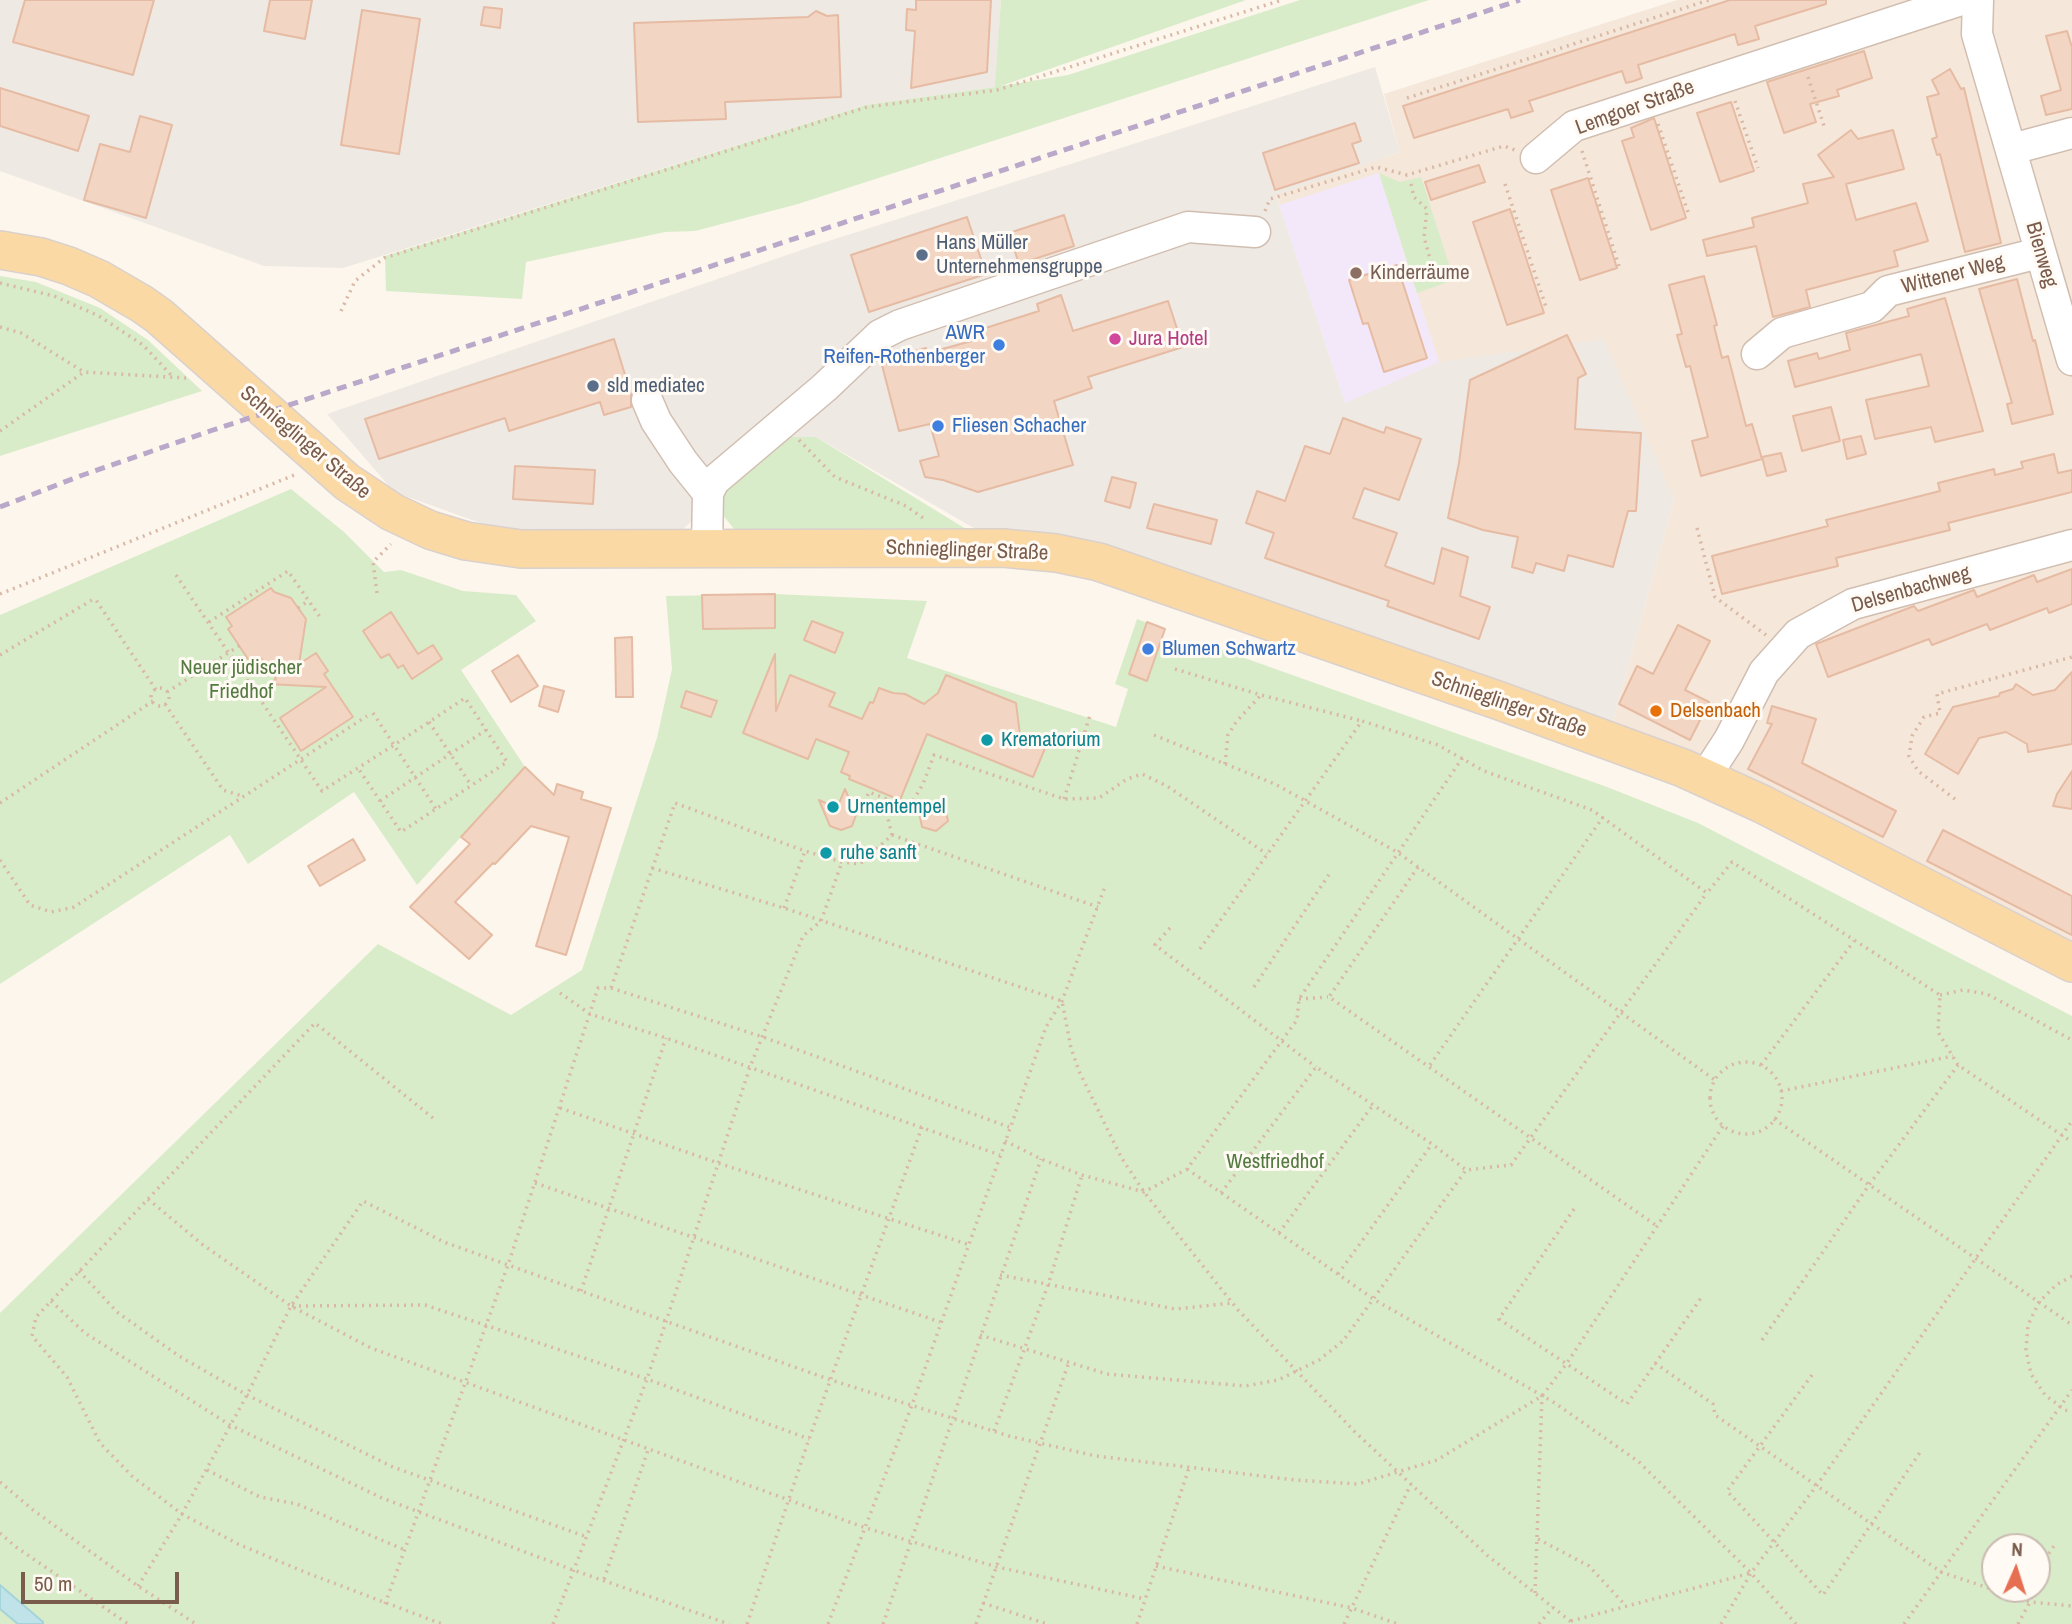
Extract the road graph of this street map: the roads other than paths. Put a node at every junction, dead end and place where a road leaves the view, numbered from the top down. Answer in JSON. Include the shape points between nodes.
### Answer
{"nodes":[{"id":1,"x":1961,"y":0,"type":"edge"},
{"id":2,"x":1978,"y":0,"type":"edge"},
{"id":3,"x":2072,"y":133,"type":"edge"},
{"id":4,"x":2012,"y":149,"type":"junction"},
{"id":5,"x":1536,"y":158,"type":"road end"},
{"id":6,"x":1255,"y":232,"type":"road end"},
{"id":7,"x":0,"y":250,"type":"edge"},
{"id":8,"x":2039,"y":253,"type":"junction"},
{"id":9,"x":1757,"y":354,"type":"dead end"},
{"id":10,"x":2072,"y":360,"type":"edge"},
{"id":11,"x":647,"y":400,"type":"dead end"},
{"id":12,"x":708,"y":493,"type":"junction"},
{"id":13,"x":2072,"y":545,"type":"edge"},
{"id":14,"x":707,"y":549,"type":"junction"},
{"id":15,"x":1705,"y":777,"type":"junction"},
{"id":16,"x":2072,"y":963,"type":"edge"}],
"edges":[{"from":1,"to":5,"type":"street","name":"Lemgoer Straße","via":[[1574,126]]},
{"from":2,"to":4,"type":"street","name":"Bienweg","via":[[1978,34]]},
{"from":3,"to":4,"type":"street"},
{"from":4,"to":8,"type":"street","name":"Bienweg"},
{"from":6,"to":12,"type":"street","via":[[1188,227],[900,325],[880,335],[714,481]]},
{"from":7,"to":14,"type":"main road","name":"Schnieglinger Straße","via":[[69,266],[125,293],[159,316],[324,463],[373,501],[413,523],[466,541],[521,549]]},
{"from":8,"to":9,"type":"street","name":"Wittener Weg","via":[[1888,291],[1872,307],[1783,333]]},
{"from":8,"to":10,"type":"street","name":"Bienweg"},
{"from":11,"to":12,"type":"street","via":[[656,421]]},
{"from":12,"to":14,"type":"street"},
{"from":13,"to":15,"type":"street","name":"Delsenbachweg","via":[[1853,604],[1798,634],[1764,672]]},
{"from":14,"to":15,"type":"main road","name":"Schnieglinger Straße","via":[[966,547],[1056,553],[1139,575]]},
{"from":15,"to":16,"type":"main road","name":"Schnieglinger Straße"}]}
